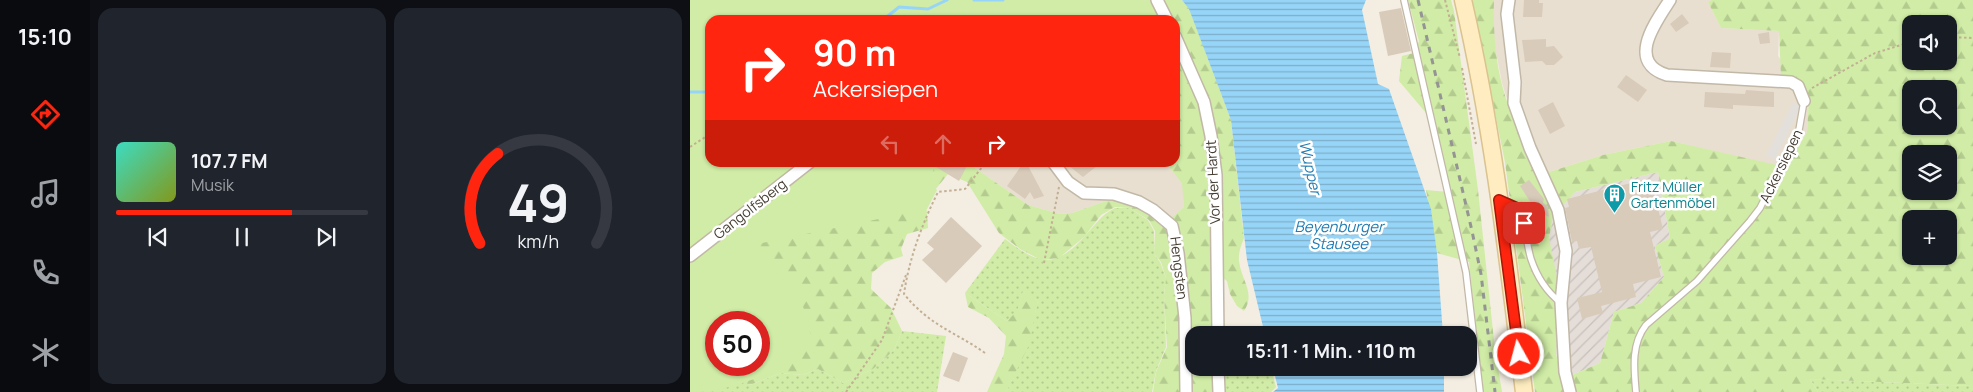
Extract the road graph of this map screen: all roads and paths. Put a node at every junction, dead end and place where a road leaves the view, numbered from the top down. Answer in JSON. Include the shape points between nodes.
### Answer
{"nodes":[{"id":1,"x":1157,"y":0,"type":"edge"},
{"id":2,"x":1404,"y":0,"type":"edge"},
{"id":3,"x":1445,"y":0,"type":"edge"},
{"id":4,"x":1463,"y":0,"type":"edge"},
{"id":5,"x":1509,"y":0,"type":"edge"},
{"id":6,"x":1670,"y":0,"type":"edge"},
{"id":7,"x":1164,"y":15,"type":"edge"},
{"id":8,"x":1957,"y":37,"type":"edge"},
{"id":9,"x":1973,"y":38,"type":"edge"},
{"id":10,"x":1902,"y":45,"type":"edge"},
{"id":11,"x":1180,"y":47,"type":"edge"},
{"id":12,"x":1804,"y":101,"type":"junction"},
{"id":13,"x":705,"y":137,"type":"edge"},
{"id":14,"x":1476,"y":146,"type":"dead end"},
{"id":15,"x":690,"y":147,"type":"edge"},
{"id":16,"x":804,"y":167,"type":"edge"},
{"id":17,"x":982,"y":167,"type":"edge"},
{"id":18,"x":1057,"y":167,"type":"edge"},
{"id":19,"x":1064,"y":176,"type":"junction"},
{"id":20,"x":1499,"y":200,"type":"junction"},
{"id":21,"x":690,"y":256,"type":"edge"},
{"id":22,"x":1044,"y":263,"type":"dead end"},
{"id":23,"x":908,"y":271,"type":"junction"},
{"id":24,"x":1561,"y":304,"type":"junction"},
{"id":25,"x":1218,"y":326,"type":"edge"},
{"id":26,"x":985,"y":353,"type":"dead end"},
{"id":27,"x":1218,"y":376,"type":"edge"},
{"id":28,"x":846,"y":392,"type":"edge"},
{"id":29,"x":1186,"y":392,"type":"edge"},
{"id":30,"x":1219,"y":392,"type":"edge"},
{"id":31,"x":1480,"y":392,"type":"edge"},
{"id":32,"x":1524,"y":392,"type":"edge"},
{"id":33,"x":1570,"y":392,"type":"edge"},
{"id":34,"x":1636,"y":392,"type":"edge"}],
"edges":[{"from":1,"to":7,"type":"street"},
{"from":2,"to":31,"type":"lane","via":[[1466,272]]},
{"from":3,"to":14,"type":"path","via":[[1461,61]]},
{"from":4,"to":20,"type":"main road"},
{"from":5,"to":24,"type":"street","via":[[1514,103],[1558,210],[1566,251]]},
{"from":6,"to":12,"type":"street","via":[[1655,22],[1647,45],[1646,59],[1653,68],[1667,75],[1791,82],[1798,86]]},
{"from":8,"to":9,"type":"path"},
{"from":10,"to":12,"type":"path","via":[[1875,53],[1806,90]]},
{"from":11,"to":25,"type":"street","name":"Vor der Hardt","via":[[1204,102],[1211,136],[1216,175]]},
{"from":12,"to":34,"type":"lane","name":"Ackersiepen","via":[[1799,130],[1760,208],[1697,281],[1640,332],[1634,366]]},
{"from":13,"to":15,"type":"path"},
{"from":16,"to":21,"type":"street","name":"Gangolfsberg"},
{"from":17,"to":23,"type":"path","via":[[965,189],[938,192],[927,213]]},
{"from":18,"to":19,"type":"street","name":"Hengsten"},
{"from":19,"to":22,"type":"path","via":[[1056,193]]},
{"from":19,"to":29,"type":"street","name":"Hengsten","via":[[1084,193],[1114,194],[1139,202],[1172,226],[1185,318]]},
{"from":20,"to":24,"type":"lane","via":[[1517,208],[1524,223],[1532,262],[1548,292]]},
{"from":20,"to":32,"type":"main road"},
{"from":23,"to":26,"type":"path","via":[[904,294],[914,305],[947,332]]},
{"from":23,"to":28,"type":"path","via":[[882,340]]},
{"from":24,"to":33,"type":"street","via":[[1565,372]]},
{"from":27,"to":30,"type":"street"}]}
